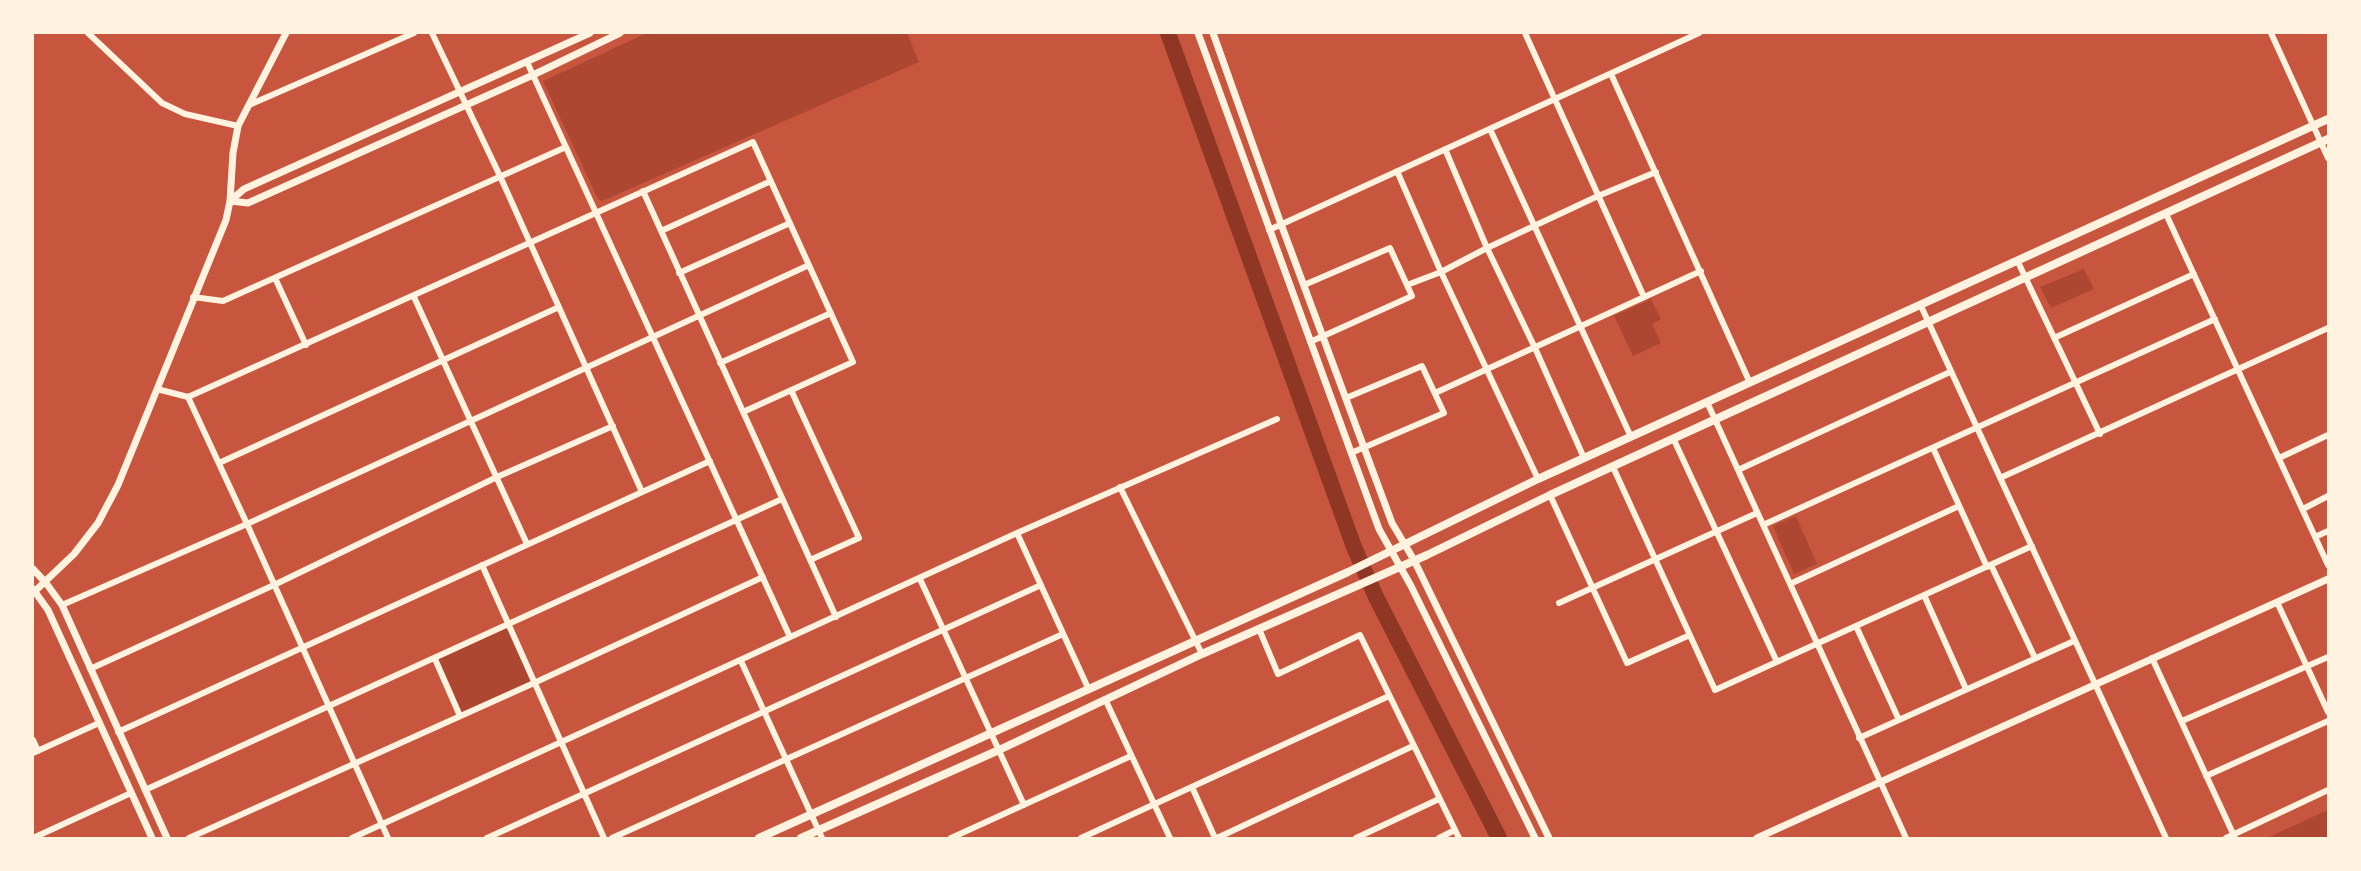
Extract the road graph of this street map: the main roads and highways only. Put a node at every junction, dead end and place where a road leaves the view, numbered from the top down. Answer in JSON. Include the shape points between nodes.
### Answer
{"nodes":[{"id":1,"x":2328,"y":119,"type":"edge"},
{"id":2,"x":2324,"y":140,"type":"edge"},
{"id":3,"x":821,"y":834,"type":"edge"},
{"id":4,"x":759,"y":838,"type":"edge"},
{"id":5,"x":801,"y":838,"type":"edge"}],
"edges":[{"from":1,"to":4,"type":"main road","via":[[1538,479],[1348,572]]},
{"from":2,"to":3,"type":"main road","via":[[1400,567],[1202,654]]},
{"from":3,"to":5,"type":"main road"}]}
